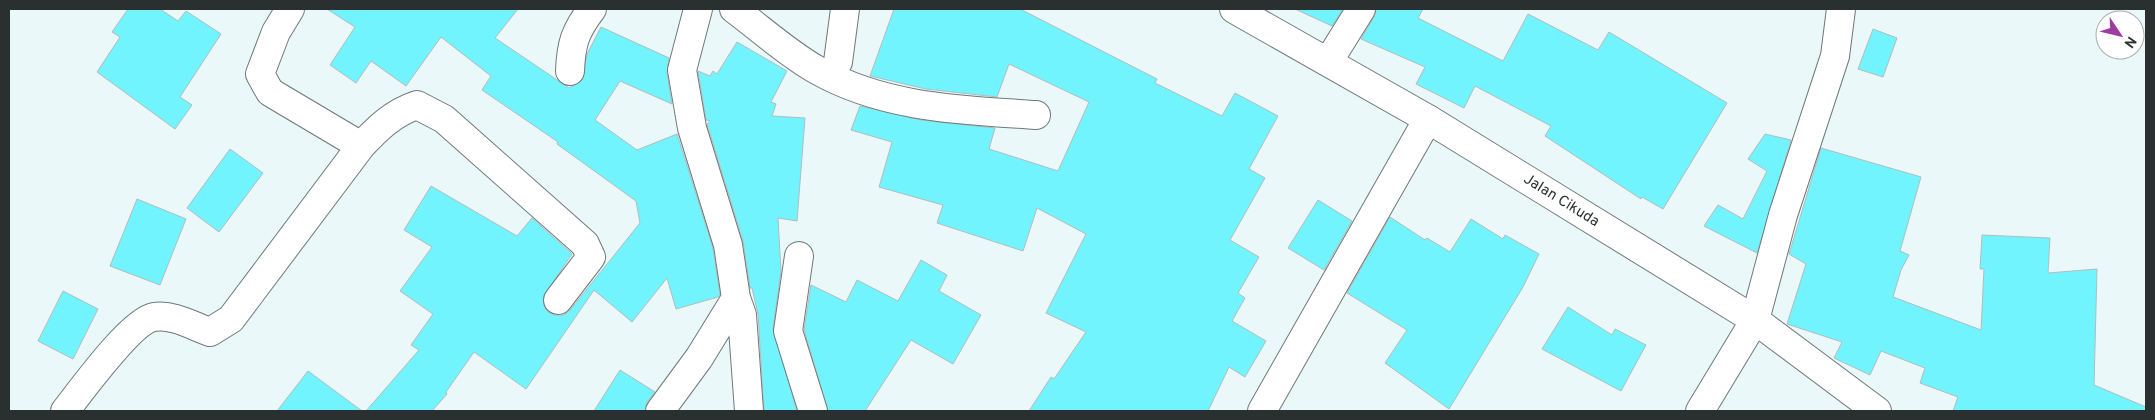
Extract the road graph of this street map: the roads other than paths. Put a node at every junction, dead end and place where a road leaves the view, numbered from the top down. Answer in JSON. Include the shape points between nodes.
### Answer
{"nodes":[{"id":1,"x":290,"y":9,"type":"edge"},
{"id":2,"x":592,"y":9,"type":"edge"},
{"id":3,"x":698,"y":9,"type":"edge"},
{"id":4,"x":734,"y":9,"type":"edge"},
{"id":5,"x":845,"y":9,"type":"edge"},
{"id":6,"x":1234,"y":9,"type":"edge"},
{"id":7,"x":1361,"y":9,"type":"edge"},
{"id":8,"x":1841,"y":9,"type":"edge"},
{"id":9,"x":838,"y":62,"type":"dead end"},
{"id":10,"x":1328,"y":62,"type":"junction"},
{"id":11,"x":570,"y":71,"type":"dead end"},
{"id":12,"x":1036,"y":115,"type":"dead end"},
{"id":13,"x":1428,"y":119,"type":"junction"},
{"id":14,"x":361,"y":146,"type":"junction"},
{"id":15,"x":799,"y":256,"type":"dead end"},
{"id":16,"x":736,"y":298,"type":"junction"},
{"id":17,"x":558,"y":300,"type":"dead end"},
{"id":18,"x":1755,"y":320,"type":"junction"},
{"id":19,"x":65,"y":411,"type":"edge"},
{"id":20,"x":660,"y":411,"type":"edge"},
{"id":21,"x":749,"y":411,"type":"edge"},
{"id":22,"x":813,"y":411,"type":"edge"},
{"id":23,"x":1262,"y":411,"type":"edge"},
{"id":24,"x":1700,"y":411,"type":"edge"},
{"id":25,"x":1877,"y":411,"type":"edge"}],
"edges":[{"from":1,"to":14,"type":"street","via":[[276,32],[260,74],[270,92]]},
{"from":2,"to":11,"type":"street","via":[[571,44]]},
{"from":3,"to":16,"type":"street","via":[[682,70],[692,128],[728,245]]},
{"from":4,"to":12,"type":"street","via":[[817,70],[866,92],[931,107]]},
{"from":5,"to":9,"type":"street"},
{"from":6,"to":10,"type":"street","name":"Jalan Cikuda"},
{"from":7,"to":10,"type":"street"},
{"from":8,"to":18,"type":"street","via":[[1835,56],[1783,215]]},
{"from":10,"to":13,"type":"street","name":"Jalan Cikuda"},
{"from":13,"to":18,"type":"street","name":"Jalan Cikuda"},
{"from":13,"to":23,"type":"street"},
{"from":14,"to":17,"type":"street","via":[[383,124],[417,105],[444,119],[585,244],[591,257]]},
{"from":14,"to":19,"type":"street","via":[[231,319],[210,332],[170,317],[153,317],[131,332]]},
{"from":15,"to":22,"type":"street","via":[[788,331]]},
{"from":16,"to":20,"type":"street","via":[[699,358]]},
{"from":16,"to":21,"type":"street","via":[[742,315]]},
{"from":18,"to":24,"type":"street"},
{"from":18,"to":25,"type":"street","name":"Jalan Cikuda"}]}
